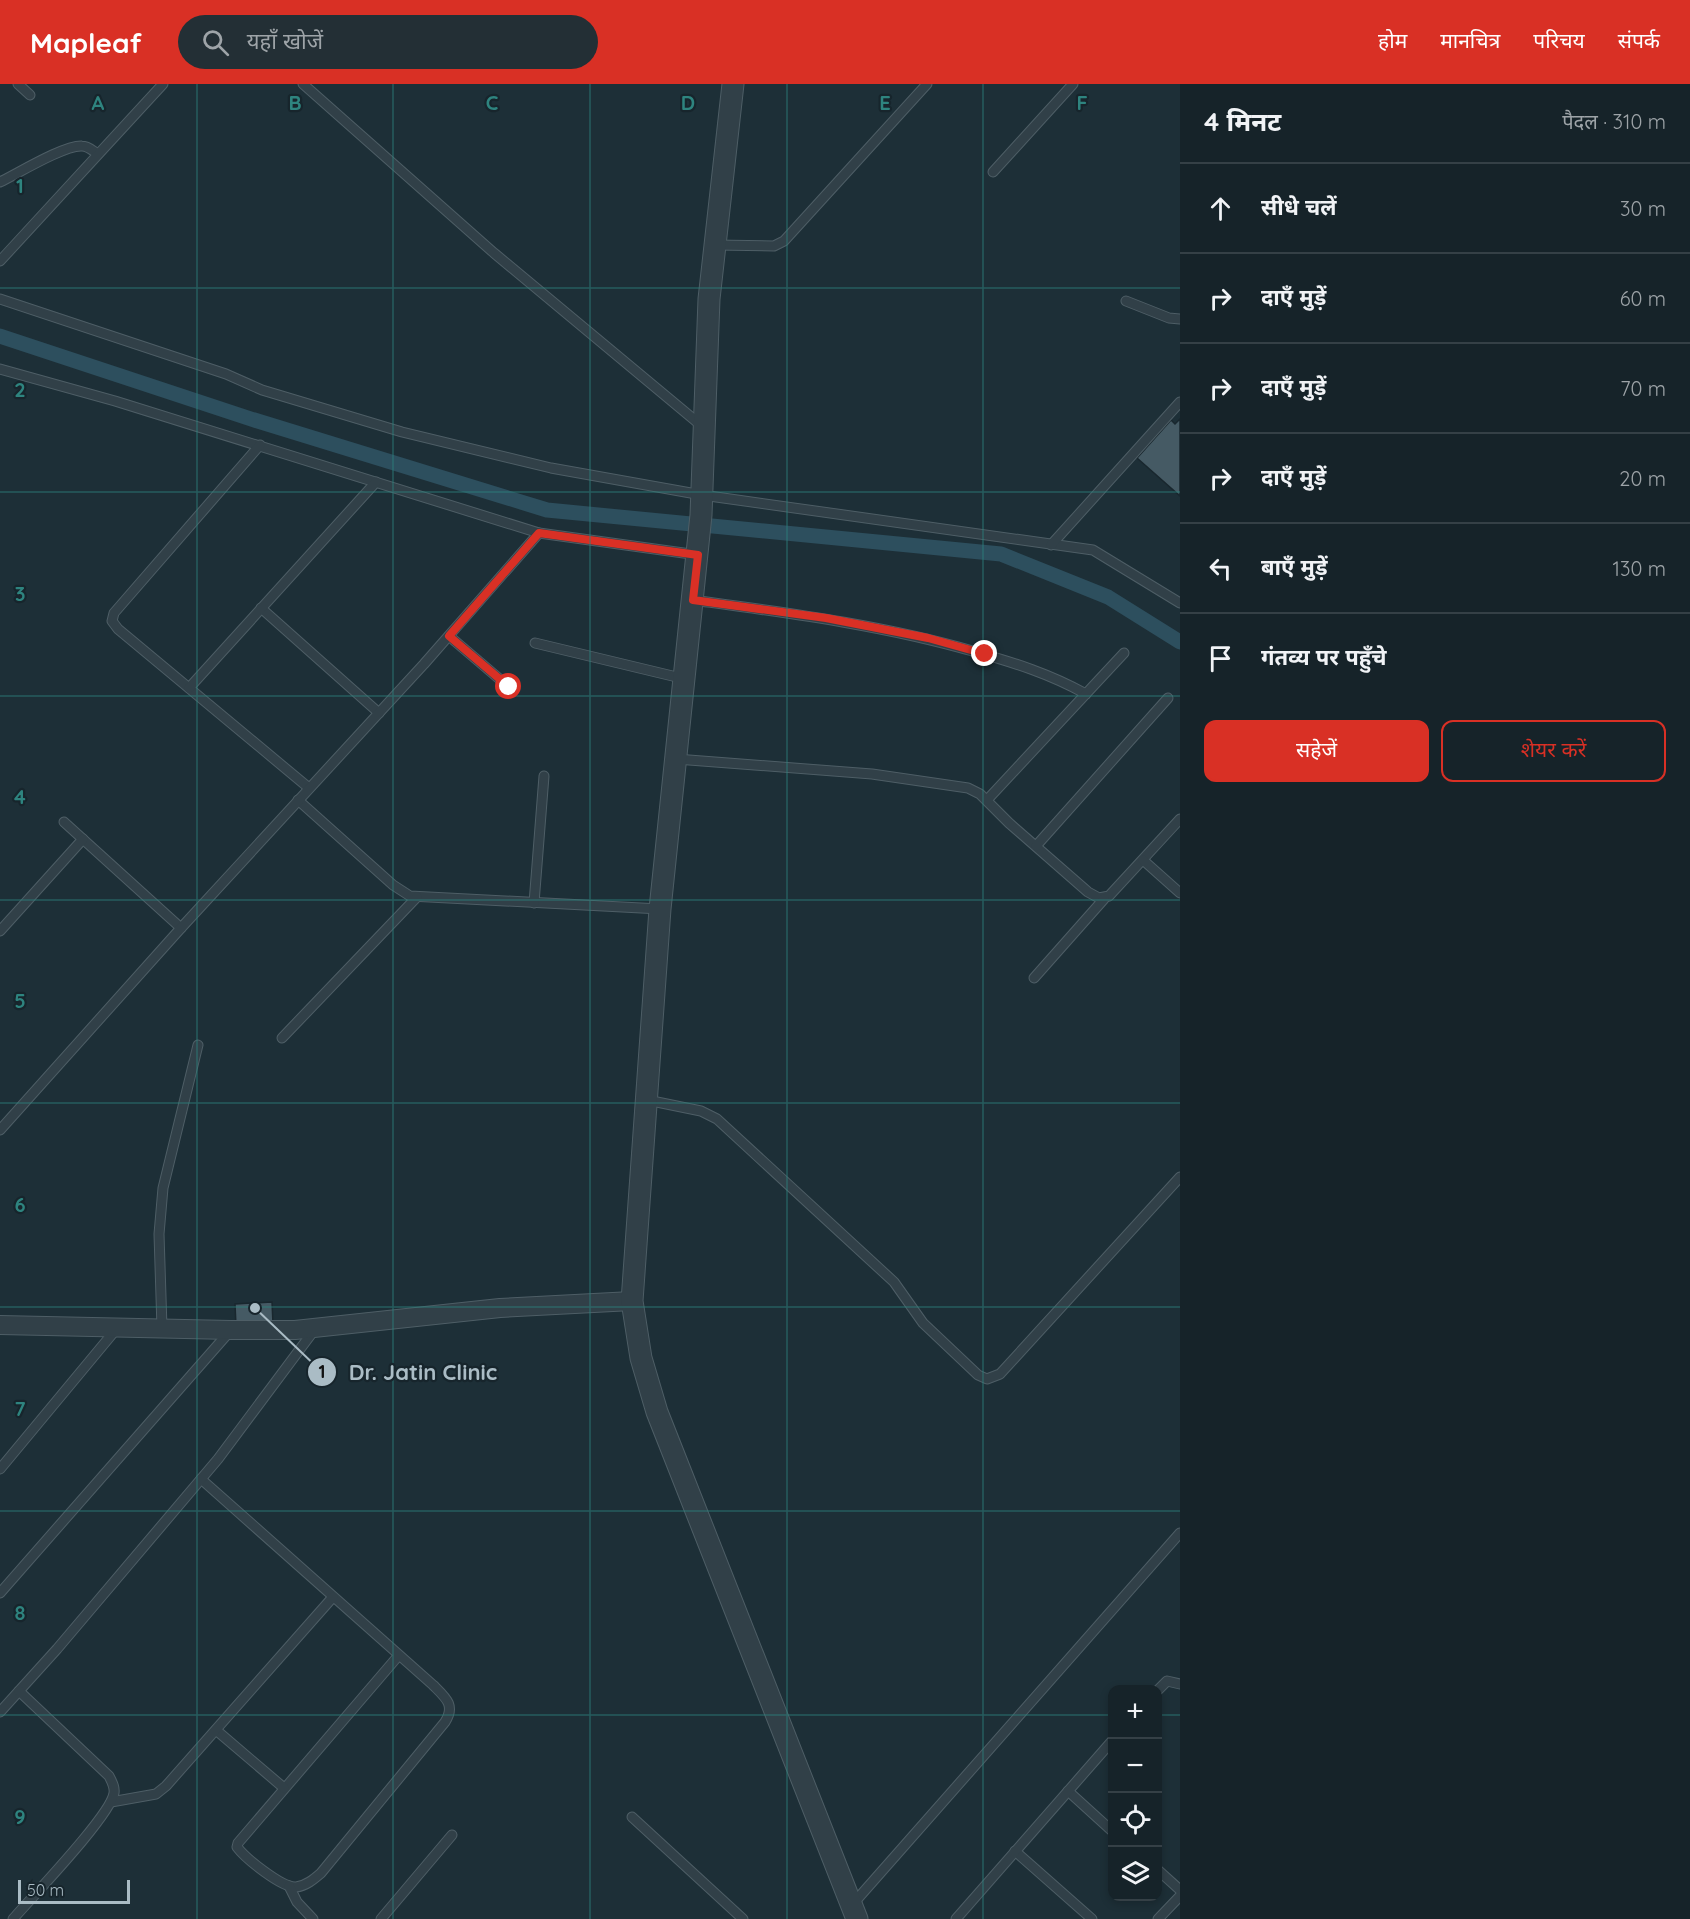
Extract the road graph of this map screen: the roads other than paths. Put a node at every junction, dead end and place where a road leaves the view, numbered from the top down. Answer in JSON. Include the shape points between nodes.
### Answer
{"nodes":[{"id":1,"x":18,"y":84,"type":"edge"},
{"id":2,"x":163,"y":84,"type":"edge"},
{"id":3,"x":303,"y":84,"type":"edge"},
{"id":4,"x":733,"y":84,"type":"edge"},
{"id":5,"x":927,"y":84,"type":"edge"},
{"id":6,"x":1073,"y":84,"type":"edge"},
{"id":7,"x":30,"y":95,"type":"dead end"},
{"id":8,"x":98,"y":154,"type":"junction"},
{"id":9,"x":993,"y":172,"type":"dead end"},
{"id":10,"x":0,"y":182,"type":"edge"},
{"id":11,"x":715,"y":245,"type":"junction"},
{"id":12,"x":0,"y":261,"type":"edge"},
{"id":13,"x":0,"y":299,"type":"edge"},
{"id":14,"x":1126,"y":301,"type":"dead end"},
{"id":15,"x":1180,"y":319,"type":"edge"},
{"id":16,"x":0,"y":369,"type":"edge"},
{"id":17,"x":1180,"y":402,"type":"edge"},
{"id":18,"x":705,"y":428,"type":"junction"},
{"id":19,"x":260,"y":445,"type":"junction"},
{"id":20,"x":376,"y":482,"type":"junction"},
{"id":21,"x":702,"y":505,"type":"junction"},
{"id":22,"x":539,"y":533,"type":"junction"},
{"id":23,"x":1051,"y":544,"type":"junction"},
{"id":24,"x":698,"y":550,"type":"junction"},
{"id":25,"x":693,"y":600,"type":"junction"},
{"id":26,"x":1180,"y":603,"type":"edge"},
{"id":27,"x":261,"y":608,"type":"junction"},
{"id":28,"x":449,"y":636,"type":"junction"},
{"id":29,"x":535,"y":643,"type":"dead end"},
{"id":30,"x":1124,"y":653,"type":"dead end"},
{"id":31,"x":685,"y":679,"type":"junction"},
{"id":32,"x":509,"y":687,"type":"dead end"},
{"id":33,"x":189,"y":688,"type":"junction"},
{"id":34,"x":1086,"y":693,"type":"junction"},
{"id":35,"x":1168,"y":698,"type":"dead end"},
{"id":36,"x":379,"y":713,"type":"junction"},
{"id":37,"x":676,"y":759,"type":"junction"},
{"id":38,"x":544,"y":777,"type":"dead end"},
{"id":39,"x":309,"y":788,"type":"junction"},
{"id":40,"x":298,"y":800,"type":"junction"},
{"id":41,"x":987,"y":800,"type":"junction"},
{"id":42,"x":1180,"y":819,"type":"edge"},
{"id":43,"x":64,"y":822,"type":"dead end"},
{"id":44,"x":84,"y":839,"type":"junction"},
{"id":45,"x":1036,"y":846,"type":"junction"},
{"id":46,"x":1143,"y":860,"type":"junction"},
{"id":47,"x":1180,"y":893,"type":"edge"},
{"id":48,"x":417,"y":897,"type":"junction"},
{"id":49,"x":1104,"y":898,"type":"junction"},
{"id":50,"x":534,"y":903,"type":"junction"},
{"id":51,"x":660,"y":909,"type":"junction"},
{"id":52,"x":181,"y":928,"type":"junction"},
{"id":53,"x":0,"y":932,"type":"edge"},
{"id":54,"x":1034,"y":978,"type":"dead end"},
{"id":55,"x":282,"y":1038,"type":"dead end"},
{"id":56,"x":198,"y":1045,"type":"dead end"},
{"id":57,"x":647,"y":1100,"type":"junction"},
{"id":58,"x":0,"y":1130,"type":"edge"},
{"id":59,"x":1180,"y":1177,"type":"edge"},
{"id":60,"x":632,"y":1301,"type":"junction"},
{"id":61,"x":0,"y":1325,"type":"edge"},
{"id":62,"x":118,"y":1327,"type":"junction"},
{"id":63,"x":316,"y":1327,"type":"junction"},
{"id":64,"x":162,"y":1329,"type":"junction"},
{"id":65,"x":231,"y":1330,"type":"junction"},
{"id":66,"x":0,"y":1468,"type":"edge"},
{"id":67,"x":201,"y":1479,"type":"junction"},
{"id":68,"x":1180,"y":1533,"type":"edge"},
{"id":69,"x":0,"y":1593,"type":"edge"},
{"id":70,"x":333,"y":1597,"type":"junction"},
{"id":71,"x":399,"y":1655,"type":"junction"},
{"id":72,"x":1180,"y":1684,"type":"edge"},
{"id":73,"x":1162,"y":1686,"type":"edge"},
{"id":74,"x":19,"y":1691,"type":"junction"},
{"id":75,"x":0,"y":1712,"type":"edge"},
{"id":76,"x":216,"y":1730,"type":"junction"},
{"id":77,"x":1108,"y":1747,"type":"edge"},
{"id":78,"x":284,"y":1788,"type":"junction"},
{"id":79,"x":1068,"y":1791,"type":"junction"},
{"id":80,"x":111,"y":1802,"type":"junction"},
{"id":81,"x":632,"y":1817,"type":"dead end"},
{"id":82,"x":1108,"y":1826,"type":"edge"},
{"id":83,"x":452,"y":1835,"type":"dead end"},
{"id":84,"x":1015,"y":1851,"type":"junction"},
{"id":85,"x":1162,"y":1874,"type":"edge"},
{"id":86,"x":289,"y":1886,"type":"junction"},
{"id":87,"x":1180,"y":1890,"type":"edge"},
{"id":88,"x":1180,"y":1896,"type":"edge"},
{"id":89,"x":855,"y":1912,"type":"edge"},
{"id":90,"x":962,"y":1917,"type":"edge"},
{"id":91,"x":13,"y":1919,"type":"edge"},
{"id":92,"x":313,"y":1919,"type":"edge"},
{"id":93,"x":381,"y":1919,"type":"edge"},
{"id":94,"x":743,"y":1919,"type":"edge"},
{"id":95,"x":1092,"y":1919,"type":"edge"},
{"id":96,"x":1158,"y":1919,"type":"edge"}],
"edges":[{"from":1,"to":7,"type":"lane"},
{"from":2,"to":8,"type":"lane"},
{"from":3,"to":18,"type":"lane","via":[[494,253]]},
{"from":4,"to":11,"type":"street"},
{"from":5,"to":11,"type":"lane","via":[[784,242],[774,246]]},
{"from":6,"to":9,"type":"lane"},
{"from":8,"to":10,"type":"lane","via":[[83,146],[76,147]]},
{"from":8,"to":12,"type":"lane"},
{"from":11,"to":18,"type":"street","via":[[709,299]]},
{"from":13,"to":21,"type":"lane","via":[[226,374],[262,390],[402,432]]},
{"from":14,"to":15,"type":"lane"},
{"from":16,"to":19,"type":"lane"},
{"from":17,"to":23,"type":"lane"},
{"from":18,"to":21,"type":"street"},
{"from":19,"to":20,"type":"lane"},
{"from":19,"to":33,"type":"lane","via":[[112,617],[118,629]]},
{"from":20,"to":22,"type":"lane"},
{"from":20,"to":27,"type":"lane"},
{"from":21,"to":23,"type":"lane"},
{"from":21,"to":24,"type":"street"},
{"from":22,"to":24,"type":"lane"},
{"from":22,"to":28,"type":"lane"},
{"from":23,"to":26,"type":"lane","via":[[1093,550]]},
{"from":24,"to":25,"type":"street"},
{"from":25,"to":31,"type":"street"},
{"from":25,"to":34,"type":"lane","via":[[826,618],[928,638],[1044,672]]},
{"from":27,"to":33,"type":"lane"},
{"from":27,"to":36,"type":"lane"},
{"from":28,"to":32,"type":"lane"},
{"from":28,"to":36,"type":"lane"},
{"from":29,"to":31,"type":"lane"},
{"from":30,"to":34,"type":"lane"},
{"from":31,"to":37,"type":"street"},
{"from":33,"to":39,"type":"lane"},
{"from":34,"to":41,"type":"lane"},
{"from":35,"to":45,"type":"lane"},
{"from":36,"to":39,"type":"lane"},
{"from":37,"to":41,"type":"lane","via":[[936,782],[968,788]]},
{"from":37,"to":51,"type":"street"},
{"from":38,"to":50,"type":"lane"},
{"from":39,"to":40,"type":"lane"},
{"from":40,"to":48,"type":"lane","via":[[393,885]]},
{"from":40,"to":52,"type":"lane"},
{"from":41,"to":45,"type":"lane"},
{"from":42,"to":46,"type":"lane"},
{"from":43,"to":44,"type":"lane"},
{"from":44,"to":52,"type":"lane"},
{"from":44,"to":53,"type":"lane"},
{"from":45,"to":49,"type":"lane","via":[[1094,896]]},
{"from":46,"to":47,"type":"lane"},
{"from":46,"to":49,"type":"lane"},
{"from":48,"to":50,"type":"lane"},
{"from":48,"to":55,"type":"lane"},
{"from":49,"to":54,"type":"lane"},
{"from":50,"to":51,"type":"lane"},
{"from":51,"to":57,"type":"street"},
{"from":52,"to":58,"type":"lane"},
{"from":56,"to":64,"type":"lane","via":[[161,1198]]},
{"from":57,"to":59,"type":"lane","via":[[701,1111],[717,1119],[894,1282],[923,1323],[987,1379],[1000,1374]]},
{"from":57,"to":60,"type":"street"},
{"from":60,"to":63,"type":"street","via":[[500,1308]]},
{"from":60,"to":89,"type":"street","via":[[641,1358],[657,1412]]},
{"from":61,"to":62,"type":"street"},
{"from":62,"to":64,"type":"street"},
{"from":62,"to":66,"type":"lane"},
{"from":63,"to":65,"type":"street"},
{"from":63,"to":67,"type":"lane"},
{"from":64,"to":65,"type":"street"},
{"from":65,"to":69,"type":"lane"},
{"from":67,"to":70,"type":"lane"},
{"from":67,"to":74,"type":"lane"},
{"from":68,"to":89,"type":"lane"},
{"from":70,"to":71,"type":"lane"},
{"from":70,"to":76,"type":"lane"},
{"from":71,"to":78,"type":"lane"},
{"from":71,"to":86,"type":"lane","via":[[446,1698],[451,1709],[449,1715],[321,1873],[304,1885]]},
{"from":72,"to":73,"type":"lane","via":[[1167,1682]]},
{"from":74,"to":75,"type":"lane"},
{"from":74,"to":80,"type":"lane","via":[[109,1776],[114,1783]]},
{"from":76,"to":78,"type":"lane"},
{"from":76,"to":80,"type":"lane","via":[[156,1794]]},
{"from":77,"to":79,"type":"lane"},
{"from":78,"to":86,"type":"lane","via":[[237,1847]]},
{"from":79,"to":82,"type":"lane"},
{"from":79,"to":84,"type":"lane"},
{"from":80,"to":91,"type":"lane"},
{"from":81,"to":94,"type":"lane"},
{"from":83,"to":93,"type":"lane"},
{"from":84,"to":90,"type":"lane"},
{"from":84,"to":95,"type":"lane"},
{"from":85,"to":87,"type":"lane"},
{"from":86,"to":92,"type":"lane"},
{"from":88,"to":96,"type":"lane"}]}
